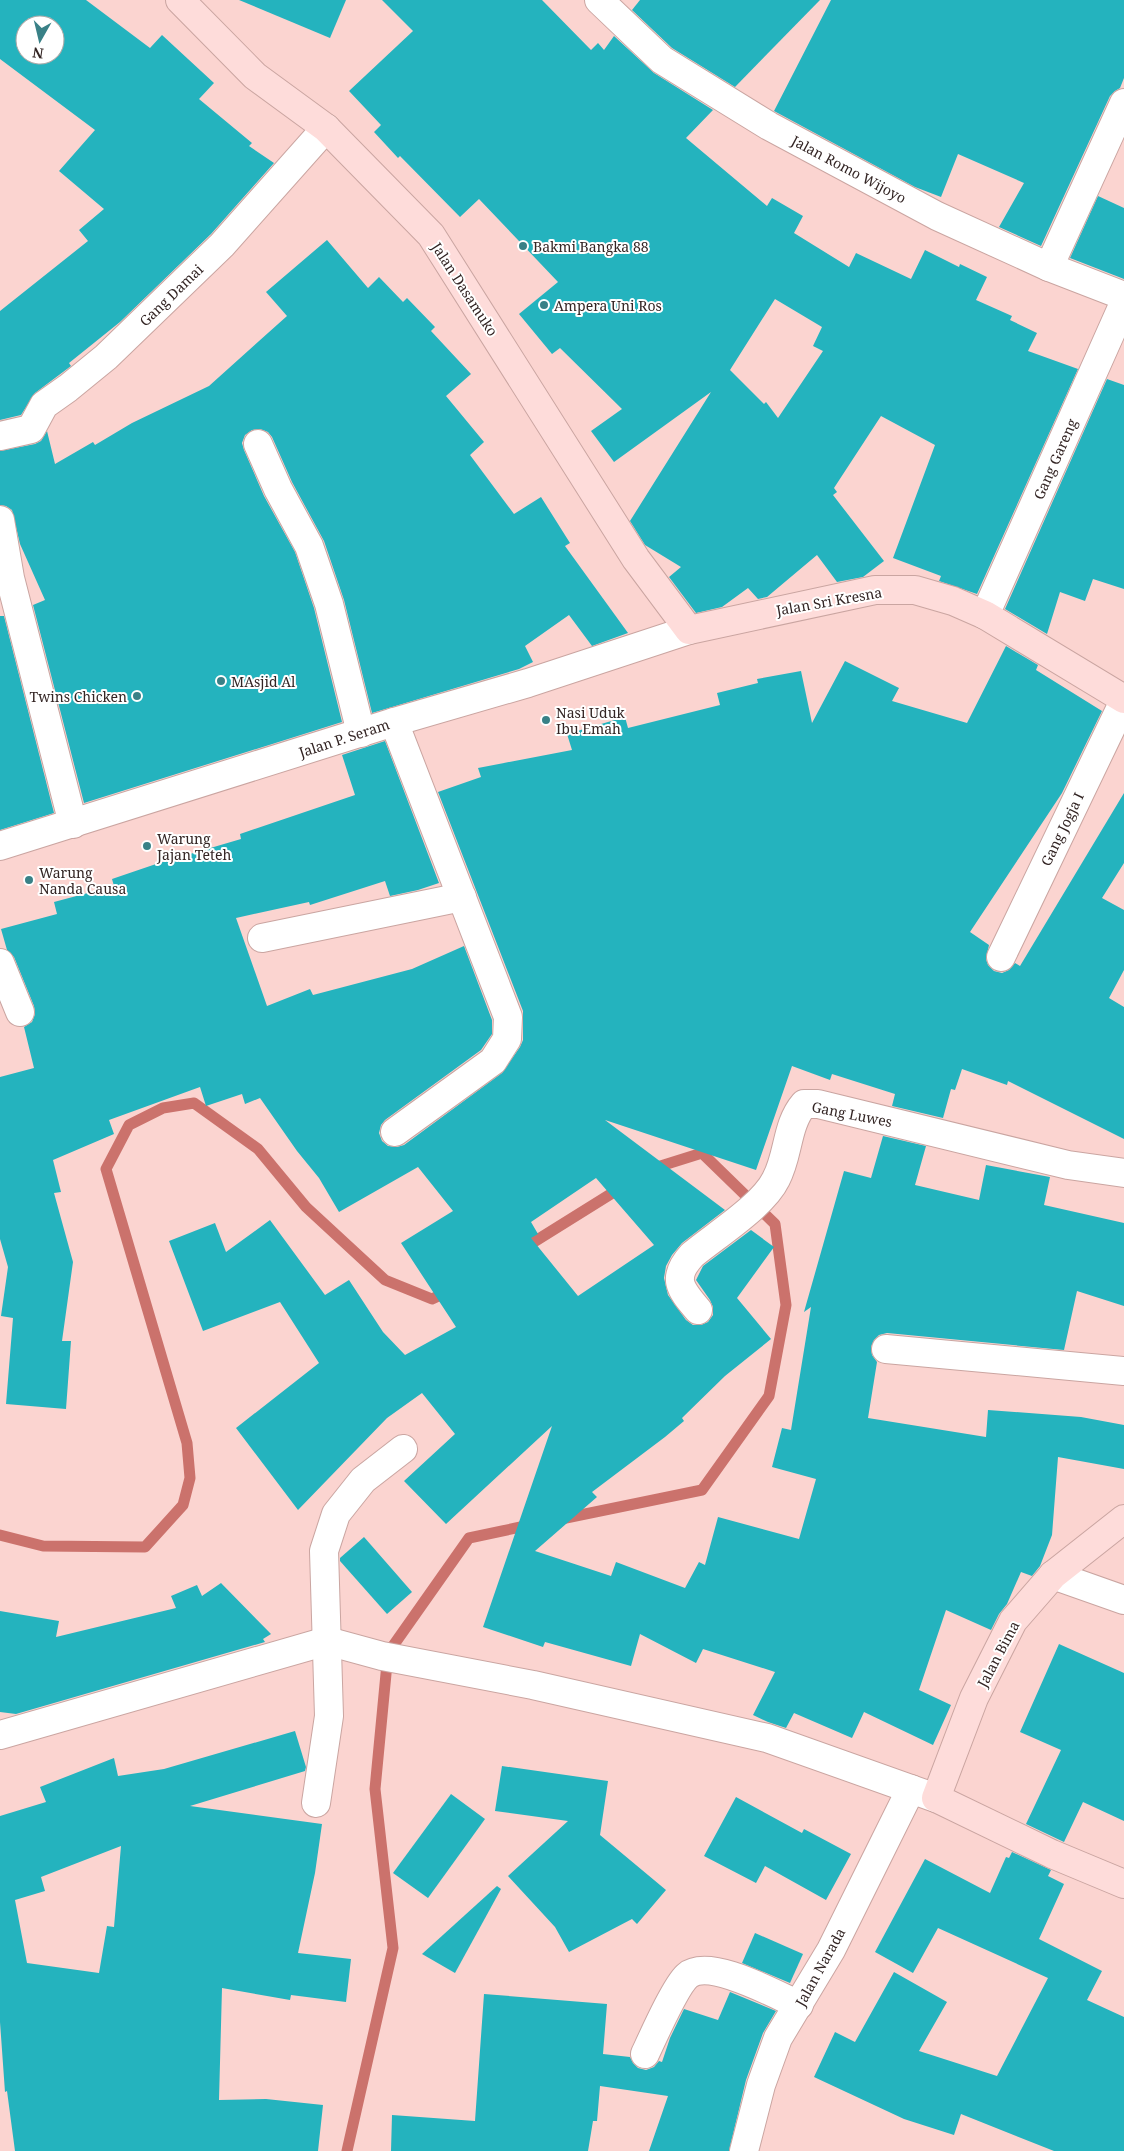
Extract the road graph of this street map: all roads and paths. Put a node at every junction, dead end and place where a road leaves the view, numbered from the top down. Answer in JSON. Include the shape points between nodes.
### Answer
{"nodes":[{"id":1,"x":180,"y":0,"type":"edge"},
{"id":2,"x":614,"y":5,"type":"edge"},
{"id":3,"x":1124,"y":103,"type":"edge"},
{"id":4,"x":326,"y":128,"type":"junction"},
{"id":5,"x":1049,"y":266,"type":"junction"},
{"id":6,"x":1124,"y":296,"type":"edge"},
{"id":7,"x":1124,"y":303,"type":"edge"},
{"id":8,"x":0,"y":436,"type":"edge"},
{"id":9,"x":258,"y":444,"type":"dead end"},
{"id":10,"x":1,"y":537,"type":"edge"},
{"id":11,"x":985,"y":615,"type":"junction"},
{"id":12,"x":689,"y":630,"type":"junction"},
{"id":13,"x":1124,"y":700,"type":"edge"},
{"id":14,"x":394,"y":722,"type":"junction"},
{"id":15,"x":361,"y":733,"type":"junction"},
{"id":16,"x":73,"y":824,"type":"junction"},
{"id":17,"x":0,"y":846,"type":"edge"},
{"id":18,"x":462,"y":897,"type":"junction"},
{"id":19,"x":262,"y":938,"type":"dead end"},
{"id":20,"x":1001,"y":957,"type":"dead end"},
{"id":21,"x":0,"y":963,"type":"edge"},
{"id":22,"x":20,"y":1012,"type":"dead end"},
{"id":23,"x":395,"y":1132,"type":"dead end"},
{"id":24,"x":1124,"y":1174,"type":"edge"},
{"id":25,"x":698,"y":1310,"type":"dead end"},
{"id":26,"x":886,"y":1349,"type":"dead end"},
{"id":27,"x":1124,"y":1371,"type":"edge"},
{"id":28,"x":403,"y":1449,"type":"dead end"},
{"id":29,"x":1124,"y":1519,"type":"edge"},
{"id":30,"x":1053,"y":1575,"type":"junction"},
{"id":31,"x":1124,"y":1600,"type":"edge"},
{"id":32,"x":327,"y":1641,"type":"junction"},
{"id":33,"x":0,"y":1735,"type":"edge"},
{"id":34,"x":923,"y":1794,"type":"junction"},
{"id":35,"x":316,"y":1804,"type":"dead end"},
{"id":36,"x":1124,"y":1884,"type":"edge"},
{"id":37,"x":799,"y":2005,"type":"junction"},
{"id":38,"x":644,"y":2054,"type":"dead end"},
{"id":39,"x":744,"y":2151,"type":"edge"}],
"edges":[{"from":1,"to":4,"type":"main road","name":"Jalan Dasamuko","via":[[256,76]]},
{"from":2,"to":5,"type":"street","name":"Jalan Romo Wijoyo","via":[[662,60],[769,126],[937,216]]},
{"from":3,"to":5,"type":"street"},
{"from":4,"to":8,"type":"street","name":"Gang Damai","via":[[222,245],[106,357],[44,404],[31,428]]},
{"from":4,"to":12,"type":"main road","name":"Jalan Dasamuko","via":[[431,236],[636,558]]},
{"from":5,"to":6,"type":"street","name":"Jalan Romo Wijoyo"},
{"from":7,"to":11,"type":"street","name":"Gang Gareng"},
{"from":9,"to":15,"type":"street","via":[[278,490],[309,546],[329,604]]},
{"from":10,"to":16,"type":"street"},
{"from":11,"to":12,"type":"main road","name":"Jalan Sri Kresna","via":[[915,590],[875,590]]},
{"from":11,"to":13,"type":"main road","name":"Jalan Sri Kresna"},
{"from":12,"to":14,"type":"street","name":"Jalan P. Seram","via":[[528,683]]},
{"from":13,"to":20,"type":"street","name":"Gang Jogja I"},
{"from":14,"to":15,"type":"street","name":"Jalan P. Seram"},
{"from":14,"to":18,"type":"street"},
{"from":15,"to":16,"type":"street","name":"Jalan P. Seram"},
{"from":16,"to":17,"type":"street","name":"Jalan P. Seram"},
{"from":18,"to":19,"type":"street"},
{"from":18,"to":23,"type":"street","via":[[508,1017],[507,1039],[493,1061]]},
{"from":21,"to":22,"type":"street"},
{"from":24,"to":25,"type":"street","name":"Gang Luwes","via":[[1068,1165],[818,1104],[804,1104],[795,1114],[777,1178],[766,1195],[692,1254],[683,1265],[679,1280],[684,1294]]},
{"from":26,"to":27,"type":"street"},
{"from":28,"to":32,"type":"street","via":[[363,1480],[336,1514],[324,1551]]},
{"from":29,"to":30,"type":"main road","name":"Jalan Bima"},
{"from":30,"to":31,"type":"street"},
{"from":30,"to":34,"type":"main road","name":"Jalan Bima","via":[[1014,1621]]},
{"from":32,"to":33,"type":"street"},
{"from":32,"to":34,"type":"street","via":[[382,1656],[533,1685],[767,1738]]},
{"from":32,"to":35,"type":"street","via":[[329,1716]]},
{"from":34,"to":36,"type":"main road"},
{"from":34,"to":37,"type":"street","name":"Jalan Narada"},
{"from":37,"to":38,"type":"street","via":[[722,1972],[705,1970],[688,1975]]},
{"from":37,"to":39,"type":"street","name":"Jalan Narada","via":[[778,2038],[761,2085]]}]}
